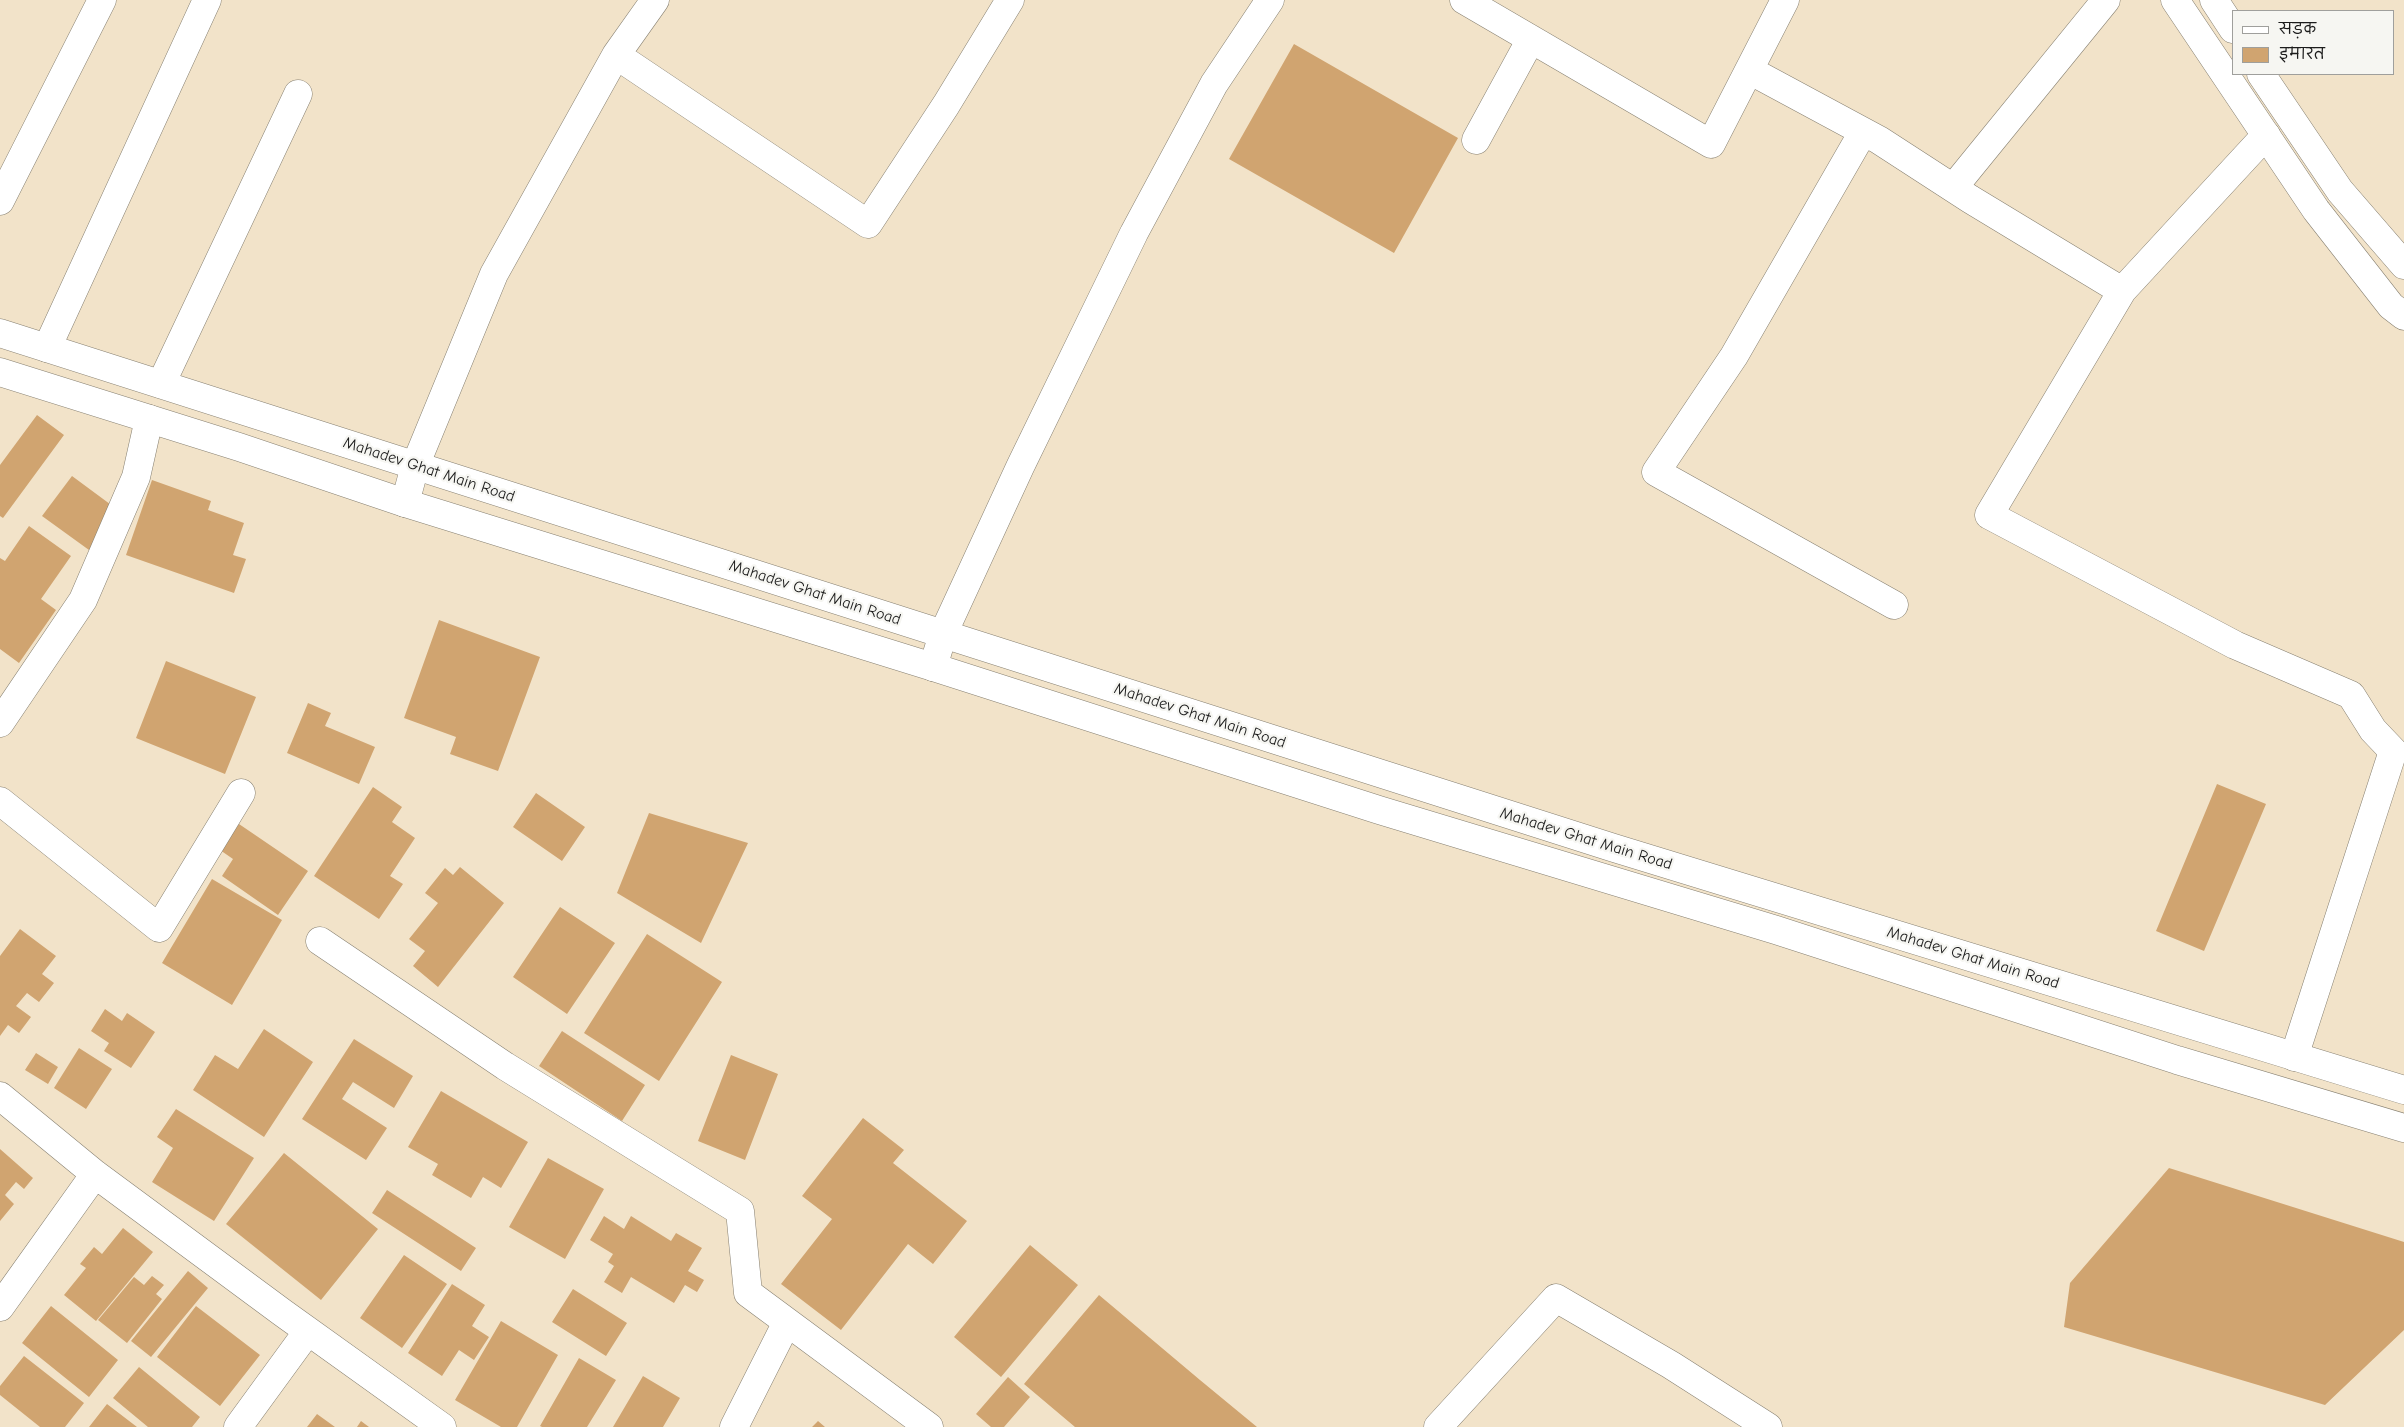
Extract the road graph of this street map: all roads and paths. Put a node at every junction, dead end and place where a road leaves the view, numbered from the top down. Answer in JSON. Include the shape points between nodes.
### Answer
{"nodes":[{"id":1,"x":102,"y":0,"type":"edge"},
{"id":2,"x":207,"y":0,"type":"edge"},
{"id":3,"x":655,"y":0,"type":"edge"},
{"id":4,"x":1010,"y":0,"type":"edge"},
{"id":5,"x":1270,"y":0,"type":"edge"},
{"id":6,"x":1464,"y":0,"type":"edge"},
{"id":7,"x":1785,"y":0,"type":"edge"},
{"id":8,"x":2106,"y":0,"type":"edge"},
{"id":9,"x":2175,"y":0,"type":"edge"},
{"id":10,"x":2214,"y":0,"type":"edge"},
{"id":11,"x":2232,"y":27,"type":"edge"},
{"id":12,"x":1531,"y":39,"type":"junction"},
{"id":13,"x":616,"y":55,"type":"junction"},
{"id":14,"x":1749,"y":70,"type":"junction"},
{"id":15,"x":2262,"y":75,"type":"edge"},
{"id":16,"x":298,"y":94,"type":"dead end"},
{"id":17,"x":1863,"y":132,"type":"junction"},
{"id":18,"x":2266,"y":135,"type":"junction"},
{"id":19,"x":1476,"y":140,"type":"dead end"},
{"id":20,"x":1953,"y":188,"type":"junction"},
{"id":21,"x":0,"y":201,"type":"edge"},
{"id":22,"x":2404,"y":265,"type":"edge"},
{"id":23,"x":2122,"y":291,"type":"junction"},
{"id":24,"x":2404,"y":316,"type":"edge"},
{"id":25,"x":0,"y":333,"type":"edge"},
{"id":26,"x":46,"y":348,"type":"junction"},
{"id":27,"x":0,"y":372,"type":"edge"},
{"id":28,"x":161,"y":384,"type":"junction"},
{"id":29,"x":149,"y":419,"type":"junction"},
{"id":30,"x":415,"y":466,"type":"junction"},
{"id":31,"x":405,"y":503,"type":"junction"},
{"id":32,"x":1894,"y":605,"type":"dead end"},
{"id":33,"x":943,"y":634,"type":"junction"},
{"id":34,"x":933,"y":667,"type":"junction"},
{"id":35,"x":0,"y":723,"type":"edge"},
{"id":36,"x":241,"y":793,"type":"dead end"},
{"id":37,"x":0,"y":801,"type":"edge"},
{"id":38,"x":320,"y":941,"type":"dead end"},
{"id":39,"x":2294,"y":1057,"type":"junction"},
{"id":40,"x":2404,"y":1090,"type":"edge"},
{"id":41,"x":0,"y":1096,"type":"edge"},
{"id":42,"x":2404,"y":1128,"type":"edge"},
{"id":43,"x":95,"y":1174,"type":"junction"},
{"id":44,"x":0,"y":1307,"type":"edge"},
{"id":45,"x":787,"y":1322,"type":"junction"},
{"id":46,"x":308,"y":1331,"type":"junction"},
{"id":47,"x":238,"y":1427,"type":"edge"},
{"id":48,"x":442,"y":1427,"type":"edge"},
{"id":49,"x":734,"y":1427,"type":"edge"},
{"id":50,"x":929,"y":1427,"type":"edge"},
{"id":51,"x":1438,"y":1427,"type":"edge"},
{"id":52,"x":1768,"y":1427,"type":"edge"}],
"edges":[{"from":1,"to":21,"type":"street"},
{"from":2,"to":26,"type":"street"},
{"from":3,"to":13,"type":"street"},
{"from":4,"to":13,"type":"street","via":[[868,224]]},
{"from":5,"to":33,"type":"street","via":[[1214,84],[1134,233],[1020,466]]},
{"from":6,"to":12,"type":"street"},
{"from":7,"to":14,"type":"street"},
{"from":8,"to":20,"type":"street"},
{"from":9,"to":18,"type":"street"},
{"from":10,"to":11,"type":"street"},
{"from":12,"to":14,"type":"street","via":[[1711,144]]},
{"from":12,"to":19,"type":"street"},
{"from":13,"to":30,"type":"street","via":[[494,274]]},
{"from":14,"to":17,"type":"street"},
{"from":15,"to":22,"type":"street","via":[[2340,191]]},
{"from":16,"to":28,"type":"street"},
{"from":17,"to":20,"type":"street"},
{"from":17,"to":32,"type":"street","via":[[1734,356],[1656,472]]},
{"from":18,"to":23,"type":"street"},
{"from":18,"to":24,"type":"street","via":[[2316,210],[2391,306]]},
{"from":20,"to":23,"type":"street"},
{"from":23,"to":39,"type":"street","via":[[1989,515],[2235,645],[2351,695],[2373,730],[2392,750]]},
{"from":25,"to":26,"type":"street","name":"Mahadev Ghat Main Road"},
{"from":26,"to":28,"type":"street","name":"Mahadev Ghat Main Road"},
{"from":27,"to":29,"type":"street"},
{"from":28,"to":30,"type":"street","name":"Mahadev Ghat Main Road"},
{"from":29,"to":31,"type":"street"},
{"from":29,"to":35,"type":"street","via":[[136,477],[83,600]]},
{"from":30,"to":31,"type":"street"},
{"from":30,"to":33,"type":"street","name":"Mahadev Ghat Main Road"},
{"from":31,"to":34,"type":"street"},
{"from":33,"to":34,"type":"street"},
{"from":33,"to":39,"type":"street","name":"Mahadev Ghat Main Road","via":[[1614,848]]},
{"from":34,"to":42,"type":"street","via":[[1379,810],[1794,936],[2177,1060]]},
{"from":36,"to":37,"type":"street","via":[[159,928]]},
{"from":38,"to":45,"type":"street","via":[[505,1066],[740,1212],[748,1293]]},
{"from":39,"to":40,"type":"street","name":"Mahadev Ghat Main Road"},
{"from":41,"to":43,"type":"street"},
{"from":43,"to":44,"type":"street"},
{"from":43,"to":46,"type":"street"},
{"from":45,"to":49,"type":"street"},
{"from":45,"to":50,"type":"street"},
{"from":46,"to":47,"type":"street"},
{"from":46,"to":48,"type":"street"},
{"from":51,"to":52,"type":"street","via":[[1556,1298],[1671,1365]]}]}
